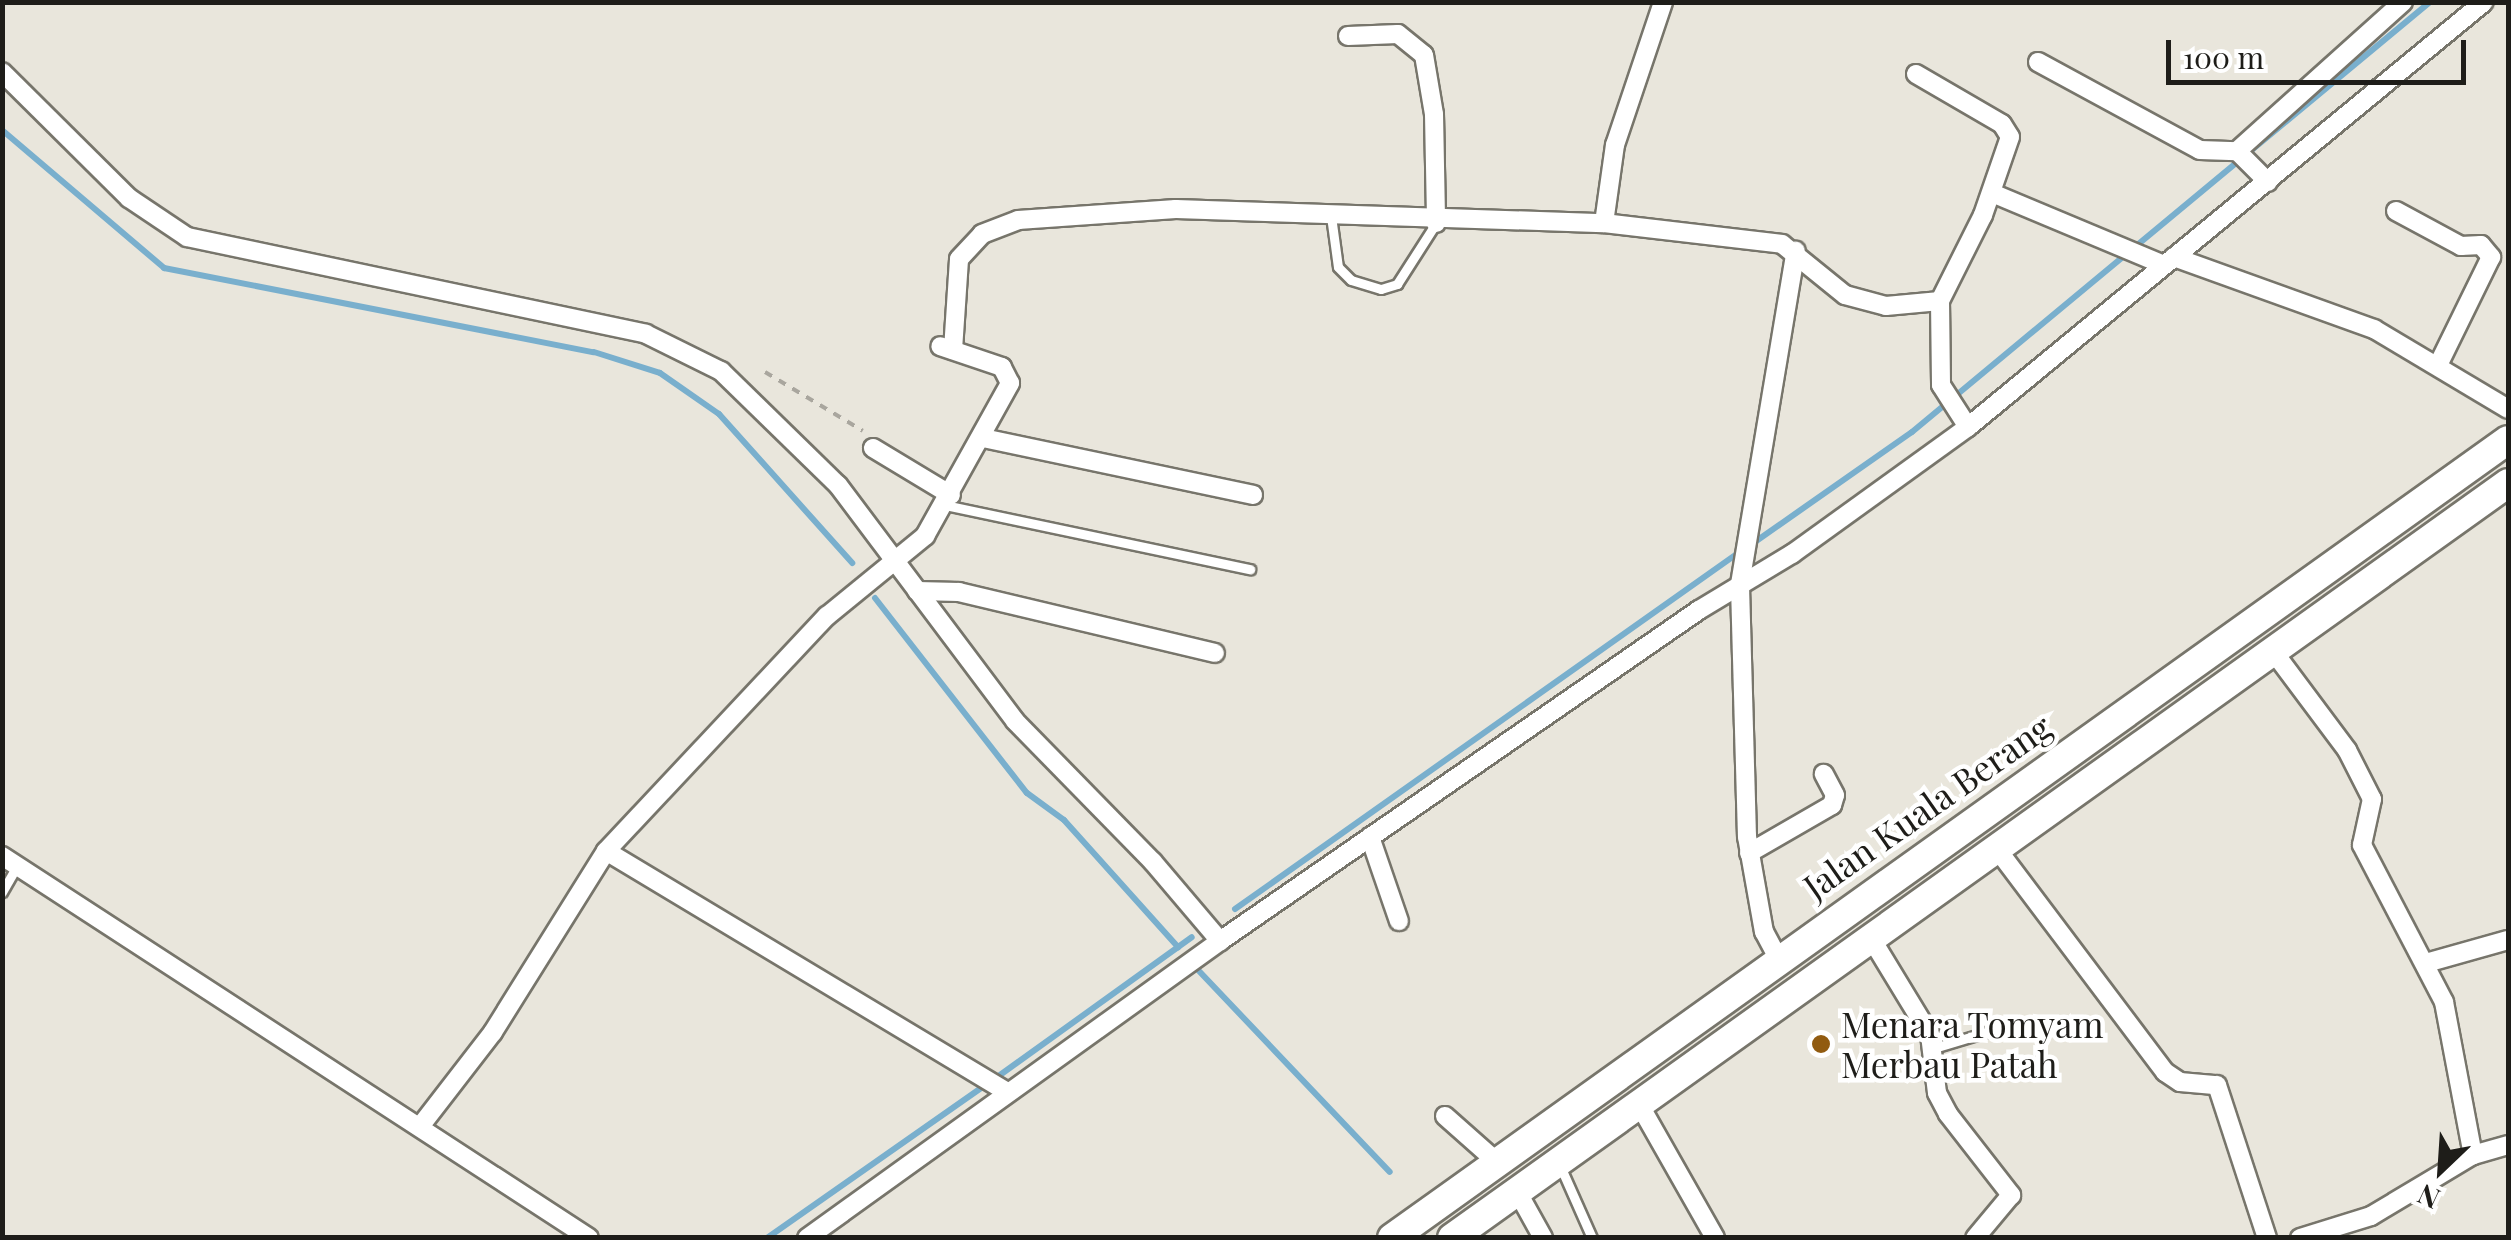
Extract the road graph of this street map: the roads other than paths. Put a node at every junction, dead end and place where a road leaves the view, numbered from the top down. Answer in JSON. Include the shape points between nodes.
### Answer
{"nodes":[{"id":1,"x":1663,"y":2,"type":"edge"},
{"id":2,"x":2404,"y":2,"type":"edge"},
{"id":3,"x":2484,"y":2,"type":"edge"},
{"id":4,"x":1348,"y":36,"type":"dead end"},
{"id":5,"x":2038,"y":62,"type":"dead end"},
{"id":6,"x":2,"y":72,"type":"edge"},
{"id":7,"x":1916,"y":74,"type":"dead end"},
{"id":8,"x":2240,"y":152,"type":"junction"},
{"id":9,"x":2264,"y":177,"type":"junction"},
{"id":10,"x":1992,"y":193,"type":"junction"},
{"id":11,"x":2396,"y":212,"type":"dead end"},
{"id":12,"x":1330,"y":216,"type":"junction"},
{"id":13,"x":1436,"y":222,"type":"junction"},
{"id":14,"x":1604,"y":223,"type":"junction"},
{"id":15,"x":1796,"y":250,"type":"junction"},
{"id":16,"x":2162,"y":260,"type":"junction"},
{"id":17,"x":1940,"y":301,"type":"junction"},
{"id":18,"x":2439,"y":363,"type":"junction"},
{"id":19,"x":2508,"y":409,"type":"edge"},
{"id":20,"x":1964,"y":422,"type":"junction"},
{"id":21,"x":983,"y":438,"type":"junction"},
{"id":22,"x":2508,"y":440,"type":"edge"},
{"id":23,"x":873,"y":448,"type":"road end"},
{"id":24,"x":2508,"y":483,"type":"edge"},
{"id":25,"x":1253,"y":495,"type":"dead end"},
{"id":26,"x":948,"y":500,"type":"junction"},
{"id":27,"x":897,"y":565,"type":"junction"},
{"id":28,"x":1250,"y":568,"type":"dead end"},
{"id":29,"x":1741,"y":578,"type":"junction"},
{"id":30,"x":917,"y":590,"type":"junction"},
{"id":31,"x":2246,"y":628,"type":"junction"},
{"id":32,"x":2302,"y":630,"type":"junction"},
{"id":33,"x":2273,"y":651,"type":"junction"},
{"id":34,"x":1215,"y":654,"type":"dead end"},
{"id":35,"x":1824,"y":774,"type":"dead end"},
{"id":36,"x":1370,"y":836,"type":"junction"},
{"id":37,"x":1998,"y":849,"type":"junction"},
{"id":38,"x":606,"y":851,"type":"junction"},
{"id":39,"x":1749,"y":852,"type":"junction"},
{"id":40,"x":10,"y":861,"type":"edge"},
{"id":41,"x":2,"y":892,"type":"edge"},
{"id":42,"x":1400,"y":921,"type":"dead end"},
{"id":43,"x":1871,"y":938,"type":"junction"},
{"id":44,"x":2508,"y":940,"type":"edge"},
{"id":45,"x":1220,"y":941,"type":"junction"},
{"id":46,"x":1778,"y":958,"type":"junction"},
{"id":47,"x":2426,"y":964,"type":"junction"},
{"id":48,"x":2002,"y":1028,"type":"dead end"},
{"id":49,"x":1934,"y":1048,"type":"junction"},
{"id":50,"x":1008,"y":1093,"type":"junction"},
{"id":51,"x":1639,"y":1104,"type":"junction"},
{"id":52,"x":1445,"y":1116,"type":"dead end"},
{"id":53,"x":422,"y":1124,"type":"junction"},
{"id":54,"x":2508,"y":1145,"type":"edge"},
{"id":55,"x":2473,"y":1155,"type":"junction"},
{"id":56,"x":1498,"y":1162,"type":"junction"},
{"id":57,"x":1558,"y":1162,"type":"junction"},
{"id":58,"x":1517,"y":1192,"type":"junction"},
{"id":59,"x":589,"y":1238,"type":"edge"},
{"id":60,"x":808,"y":1238,"type":"edge"},
{"id":61,"x":1392,"y":1238,"type":"edge"},
{"id":62,"x":1452,"y":1238,"type":"edge"},
{"id":63,"x":1543,"y":1238,"type":"edge"},
{"id":64,"x":1592,"y":1238,"type":"edge"},
{"id":65,"x":1715,"y":1238,"type":"edge"},
{"id":66,"x":1975,"y":1238,"type":"edge"},
{"id":67,"x":2267,"y":1238,"type":"edge"},
{"id":68,"x":2300,"y":1238,"type":"edge"}],
"edges":[{"from":1,"to":14,"type":"street","via":[[1615,145]]},
{"from":2,"to":8,"type":"street"},
{"from":3,"to":9,"type":"street"},
{"from":4,"to":13,"type":"street","via":[[1398,34],[1424,55],[1434,114]]},
{"from":5,"to":8,"type":"street","via":[[2200,150]]},
{"from":6,"to":27,"type":"street","via":[[129,198],[187,237],[646,334],[698,356],[742,386],[838,484]]},
{"from":7,"to":10,"type":"street","via":[[2008,132]]},
{"from":8,"to":9,"type":"street"},
{"from":9,"to":16,"type":"street"},
{"from":10,"to":16,"type":"street"},
{"from":10,"to":17,"type":"street"},
{"from":11,"to":18,"type":"street","via":[[2461,246],[2481,246],[2491,257]]},
{"from":12,"to":13,"type":"street"},
{"from":12,"to":13,"type":"lane","via":[[1338,267],[1351,280],[1381,290],[1397,284]]},
{"from":12,"to":21,"type":"street","via":[[1176,209],[1018,220],[982,234],[959,260],[946,348],[1008,374],[1009,390]]},
{"from":13,"to":14,"type":"street"},
{"from":14,"to":15,"type":"street","via":[[1765,240]]},
{"from":15,"to":17,"type":"street","via":[[1845,295],[1886,306]]},
{"from":15,"to":29,"type":"street"},
{"from":16,"to":18,"type":"street","via":[[2358,323]]},
{"from":16,"to":20,"type":"street"},
{"from":17,"to":20,"type":"street","via":[[1941,385]]},
{"from":18,"to":19,"type":"street"},
{"from":20,"to":29,"type":"street"},
{"from":21,"to":25,"type":"street"},
{"from":21,"to":26,"type":"street"},
{"from":22,"to":31,"type":"highway","name":"Jalan Kuala Berang"},
{"from":23,"to":26,"type":"street"},
{"from":24,"to":32,"type":"highway","name":"Jalan Kuala Berang"},
{"from":26,"to":27,"type":"street"},
{"from":26,"to":28,"type":"lane"},
{"from":27,"to":30,"type":"street"},
{"from":27,"to":38,"type":"street","via":[[827,616]]},
{"from":29,"to":36,"type":"street"},
{"from":29,"to":39,"type":"street"},
{"from":30,"to":34,"type":"street","via":[[959,592]]},
{"from":30,"to":45,"type":"street","via":[[1015,722],[1153,862]]},
{"from":31,"to":32,"type":"highway","via":[[2282,619]]},
{"from":31,"to":46,"type":"highway","name":"Jalan Kuala Berang"},
{"from":32,"to":33,"type":"highway","name":"Jalan Kuala Berang"},
{"from":33,"to":37,"type":"highway","name":"Jalan Kuala Berang"},
{"from":33,"to":47,"type":"street","via":[[2363,777],[2374,806],[2362,838],[2365,854]]},
{"from":35,"to":39,"type":"street","via":[[1835,795],[1832,805]]},
{"from":36,"to":42,"type":"street"},
{"from":36,"to":45,"type":"street"},
{"from":37,"to":43,"type":"highway","name":"Jalan Kuala Berang"},
{"from":37,"to":67,"type":"street","via":[[2165,1072],[2180,1082],[2217,1085]]},
{"from":38,"to":50,"type":"street"},
{"from":38,"to":53,"type":"street","via":[[493,1032]]},
{"from":39,"to":46,"type":"street","via":[[1764,932]]},
{"from":40,"to":41,"type":"lane"},
{"from":40,"to":53,"type":"street"},
{"from":43,"to":49,"type":"street"},
{"from":43,"to":51,"type":"highway","name":"Jalan Kuala Berang"},
{"from":44,"to":47,"type":"street"},
{"from":45,"to":50,"type":"street"},
{"from":46,"to":56,"type":"highway","name":"Jalan Kuala Berang"},
{"from":47,"to":55,"type":"street","via":[[2448,1016]]},
{"from":48,"to":49,"type":"lane"},
{"from":49,"to":66,"type":"street","via":[[1936,1093],[2011,1195]]},
{"from":50,"to":60,"type":"street"},
{"from":51,"to":57,"type":"highway","name":"Jalan Kuala Berang"},
{"from":51,"to":65,"type":"street"},
{"from":52,"to":56,"type":"street"},
{"from":53,"to":59,"type":"street"},
{"from":54,"to":55,"type":"street"},
{"from":55,"to":68,"type":"street","via":[[2371,1216]]},
{"from":56,"to":61,"type":"highway","name":"Jalan Kuala Berang"},
{"from":57,"to":58,"type":"highway","name":"Jalan Kuala Berang"},
{"from":57,"to":64,"type":"lane"},
{"from":58,"to":62,"type":"highway","name":"Jalan Kuala Berang"},
{"from":58,"to":63,"type":"street"}]}
